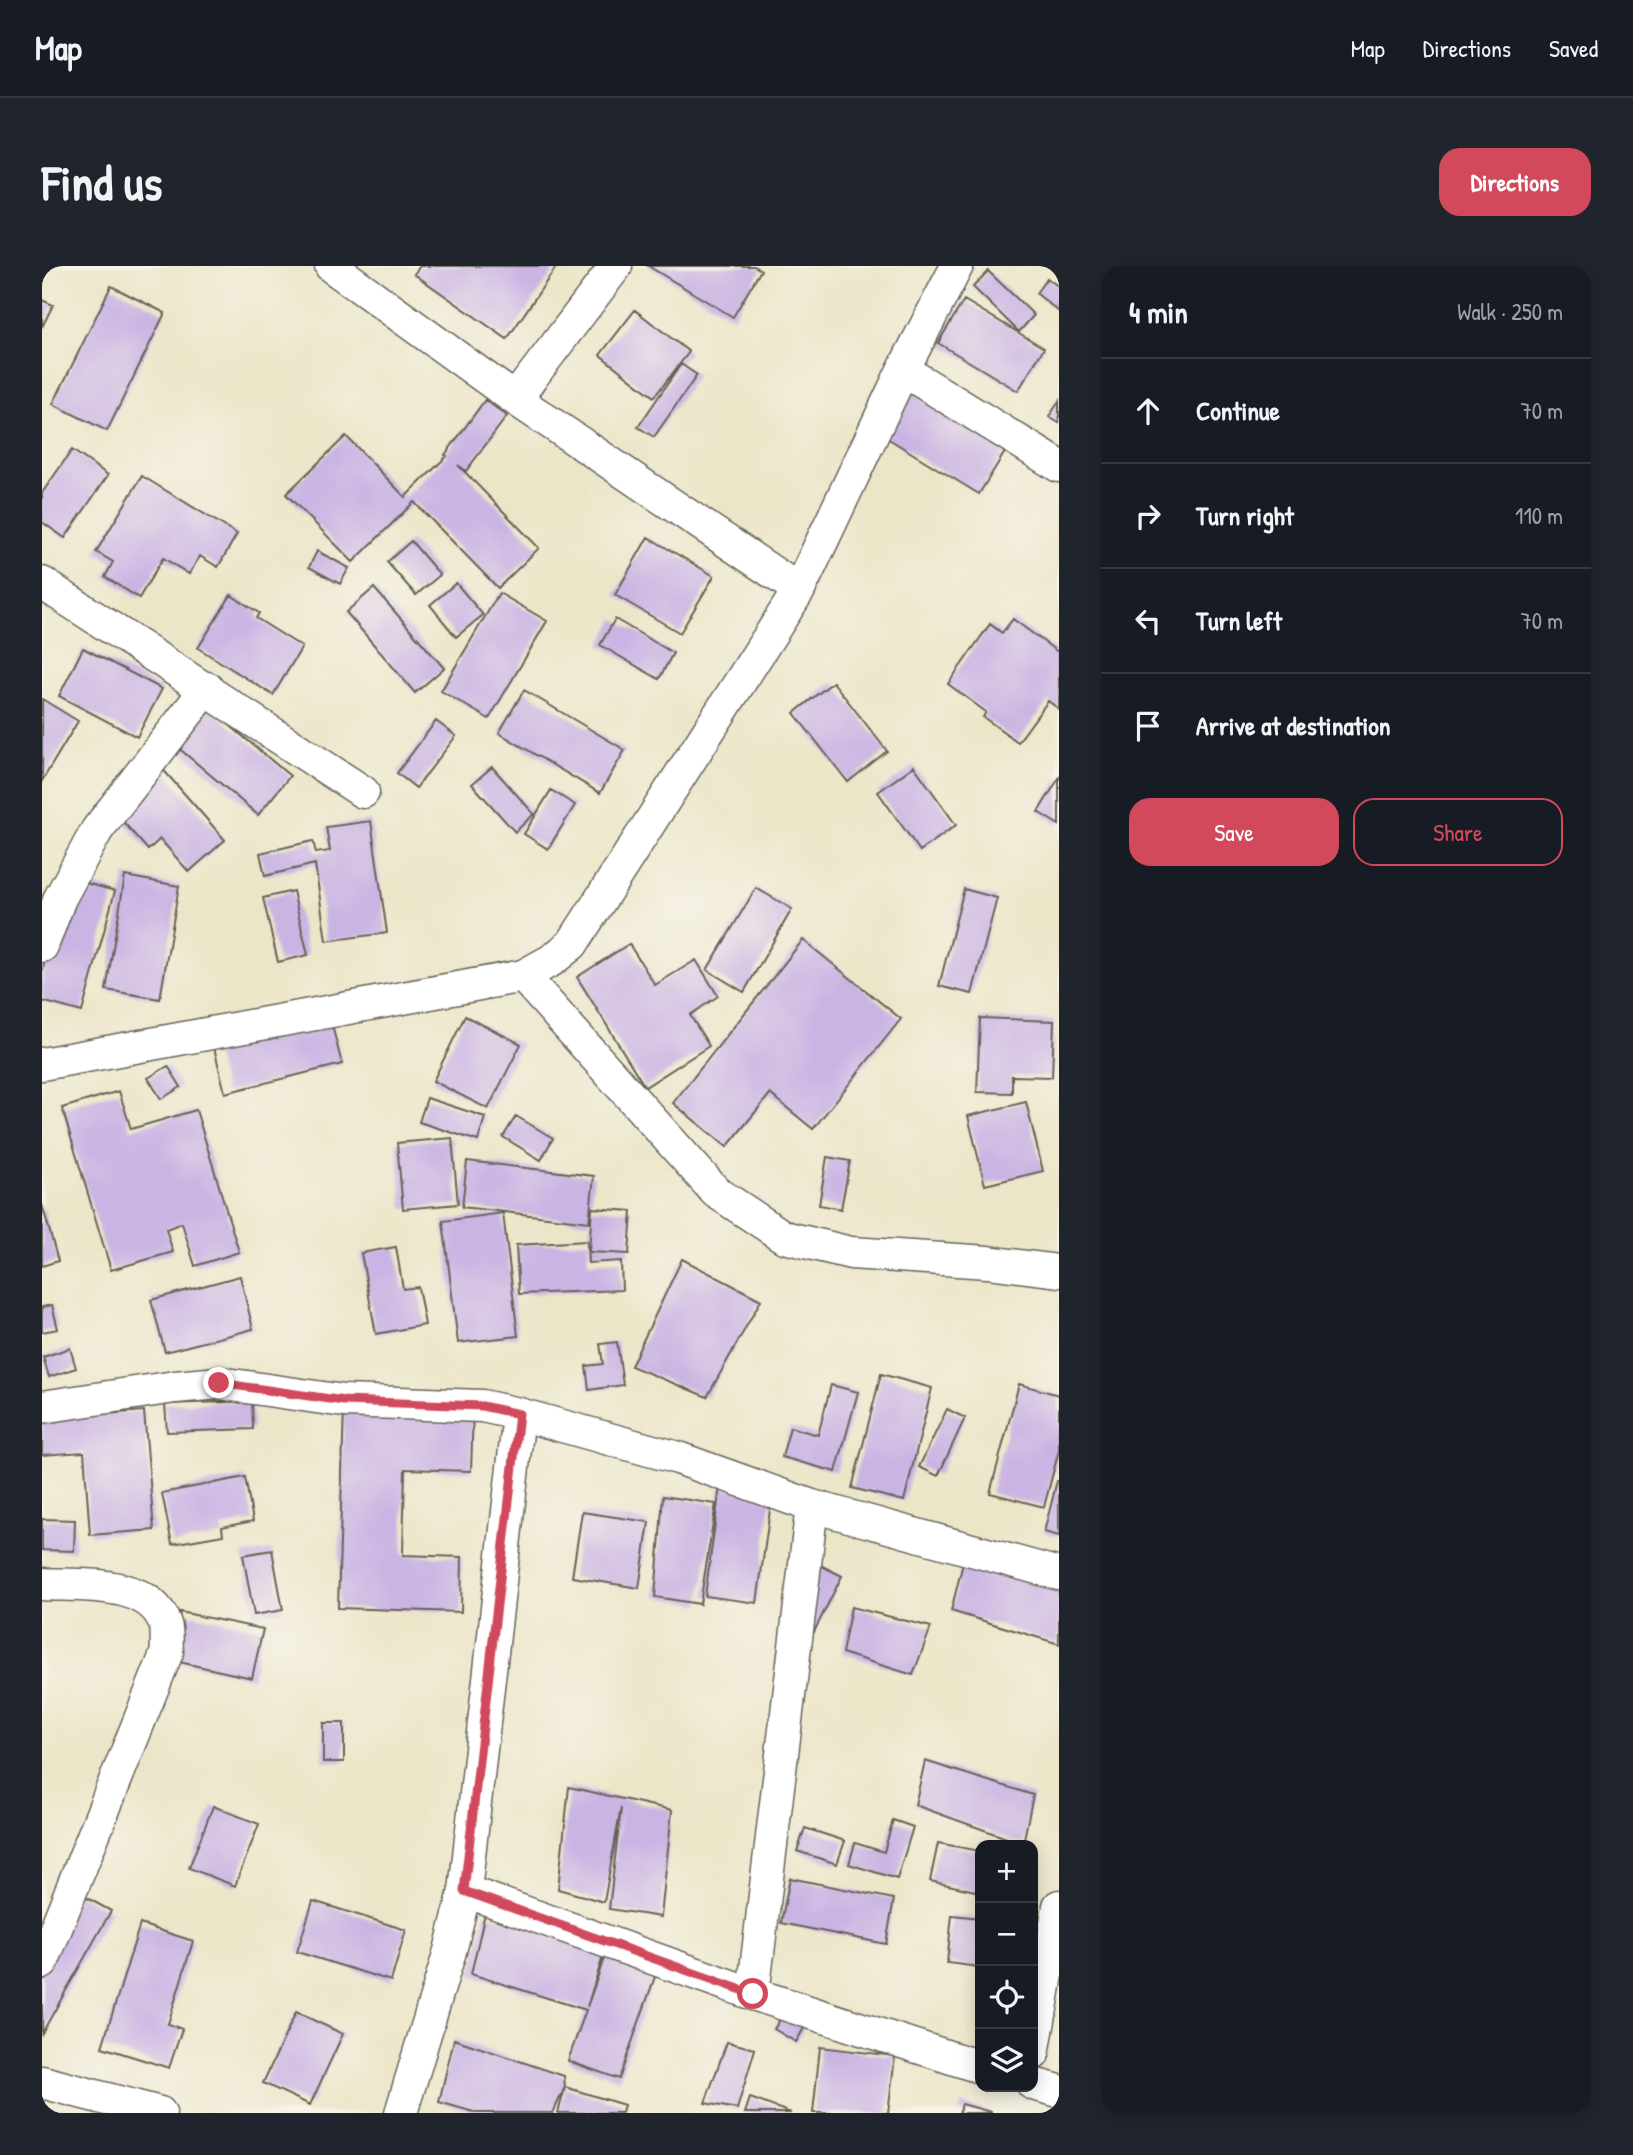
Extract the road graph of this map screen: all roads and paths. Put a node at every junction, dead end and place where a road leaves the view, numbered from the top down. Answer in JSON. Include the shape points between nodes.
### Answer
{"nodes":[{"id":1,"x":331,"y":266,"type":"edge"},
{"id":2,"x":616,"y":266,"type":"edge"},
{"id":3,"x":957,"y":266,"type":"edge"},
{"id":4,"x":903,"y":370,"type":"junction"},
{"id":5,"x":515,"y":399,"type":"junction"},
{"id":6,"x":1059,"y":466,"type":"edge"},
{"id":7,"x":42,"y":583,"type":"edge"},
{"id":8,"x":799,"y":590,"type":"junction"},
{"id":9,"x":207,"y":688,"type":"junction"},
{"id":10,"x":363,"y":792,"type":"dead end"},
{"id":11,"x":42,"y":946,"type":"edge"},
{"id":12,"x":523,"y":976,"type":"junction"},
{"id":13,"x":42,"y":1064,"type":"edge"},
{"id":14,"x":1059,"y":1271,"type":"edge"},
{"id":15,"x":42,"y":1408,"type":"edge"},
{"id":16,"x":519,"y":1414,"type":"junction"},
{"id":17,"x":811,"y":1506,"type":"junction"},
{"id":18,"x":1059,"y":1573,"type":"edge"},
{"id":19,"x":42,"y":1584,"type":"edge"},
{"id":20,"x":464,"y":1891,"type":"junction"},
{"id":21,"x":1059,"y":1906,"type":"edge"},
{"id":22,"x":42,"y":1963,"type":"edge"},
{"id":23,"x":753,"y":1994,"type":"junction"},
{"id":24,"x":1037,"y":2029,"type":"edge"},
{"id":25,"x":975,"y":2065,"type":"edge"},
{"id":26,"x":42,"y":2082,"type":"edge"},
{"id":27,"x":1038,"y":2085,"type":"edge"},
{"id":28,"x":1059,"y":2091,"type":"edge"},
{"id":29,"x":160,"y":2113,"type":"edge"},
{"id":30,"x":401,"y":2113,"type":"edge"}],
"edges":[{"from":1,"to":5,"type":"street"},
{"from":2,"to":5,"type":"street"},
{"from":3,"to":4,"type":"street"},
{"from":4,"to":6,"type":"street"},
{"from":4,"to":8,"type":"street"},
{"from":5,"to":8,"type":"street"},
{"from":7,"to":9,"type":"street"},
{"from":8,"to":12,"type":"street","via":[[572,944]]},
{"from":9,"to":10,"type":"street"},
{"from":9,"to":11,"type":"street","via":[[97,830]]},
{"from":12,"to":13,"type":"street"},
{"from":12,"to":14,"type":"street","via":[[716,1192],[784,1237],[851,1253]]},
{"from":15,"to":16,"type":"street","via":[[219,1383],[344,1401],[482,1406]]},
{"from":16,"to":17,"type":"street","via":[[678,1458]]},
{"from":16,"to":20,"type":"street"},
{"from":17,"to":18,"type":"street"},
{"from":17,"to":23,"type":"street"},
{"from":19,"to":22,"type":"street","via":[[127,1590],[152,1602],[165,1624],[167,1652]]},
{"from":20,"to":23,"type":"street"},
{"from":20,"to":30,"type":"street"},
{"from":21,"to":24,"type":"street"},
{"from":23,"to":25,"type":"street"},
{"from":26,"to":29,"type":"street"},
{"from":27,"to":28,"type":"street"}]}
